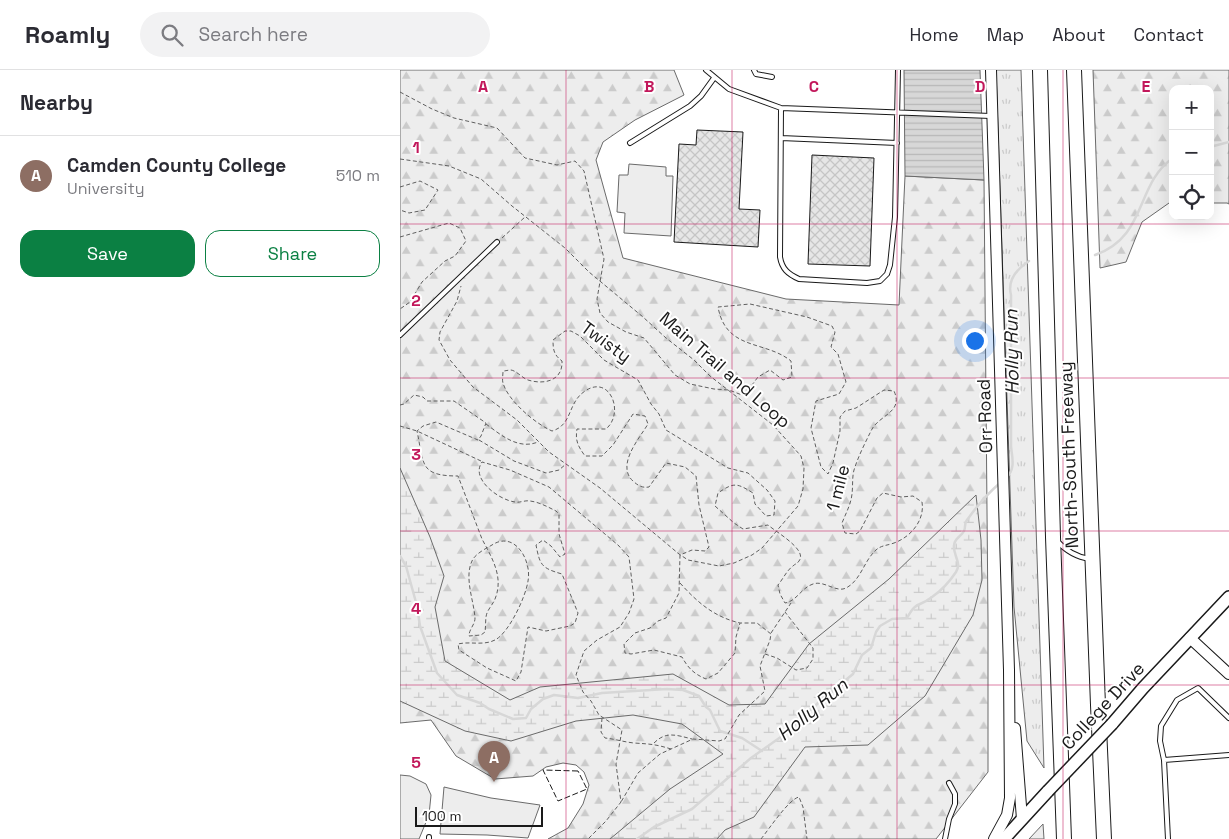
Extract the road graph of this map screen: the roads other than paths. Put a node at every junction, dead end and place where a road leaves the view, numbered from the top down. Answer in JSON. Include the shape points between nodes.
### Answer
{"nodes":[{"id":1,"x":706,"y":70,"type":"edge"},
{"id":2,"x":754,"y":70,"type":"edge"},
{"id":3,"x":898,"y":70,"type":"edge"},
{"id":4,"x":990,"y":70,"type":"edge"},
{"id":5,"x":1041,"y":70,"type":"edge"},
{"id":6,"x":1074,"y":70,"type":"edge"},
{"id":7,"x":772,"y":77,"type":"dead end"},
{"id":8,"x":714,"y":78,"type":"junction"},
{"id":9,"x":781,"y":108,"type":"junction"},
{"id":10,"x":898,"y":113,"type":"junction"},
{"id":11,"x":992,"y":116,"type":"junction"},
{"id":12,"x":781,"y":138,"type":"junction"},
{"id":13,"x":630,"y":143,"type":"dead end"},
{"id":14,"x":897,"y":143,"type":"junction"},
{"id":15,"x":497,"y":242,"type":"road end"},
{"id":16,"x":400,"y":335,"type":"edge"},
{"id":17,"x":1053,"y":537,"type":"junction"},
{"id":18,"x":1092,"y":560,"type":"junction"},
{"id":19,"x":1229,"y":596,"type":"edge"},
{"id":20,"x":1190,"y":638,"type":"junction"},
{"id":21,"x":1009,"y":670,"type":"junction"},
{"id":22,"x":1229,"y":674,"type":"edge"},
{"id":23,"x":1229,"y":718,"type":"edge"},
{"id":24,"x":1229,"y":755,"type":"edge"},
{"id":25,"x":1164,"y":760,"type":"junction"},
{"id":26,"x":949,"y":783,"type":"dead end"},
{"id":27,"x":1022,"y":819,"type":"junction"},
{"id":28,"x":945,"y":839,"type":"edge"},
{"id":29,"x":994,"y":839,"type":"edge"},
{"id":30,"x":1004,"y":839,"type":"edge"},
{"id":31,"x":1064,"y":839,"type":"edge"},
{"id":32,"x":1104,"y":839,"type":"edge"},
{"id":33,"x":1168,"y":839,"type":"edge"}],
"edges":[{"from":1,"to":8,"type":"lane"},
{"from":2,"to":7,"type":"lane","via":[[756,74]]},
{"from":3,"to":10,"type":"lane"},
{"from":4,"to":11,"type":"street","name":"Orr Road"},
{"from":5,"to":17,"type":"highway","name":"North-South Freeway"},
{"from":6,"to":18,"type":"highway","name":"North-South Freeway"},
{"from":8,"to":9,"type":"lane","via":[[743,96]]},
{"from":8,"to":13,"type":"lane","via":[[690,106]]},
{"from":9,"to":10,"type":"lane"},
{"from":9,"to":12,"type":"lane"},
{"from":10,"to":11,"type":"lane"},
{"from":10,"to":14,"type":"lane"},
{"from":11,"to":21,"type":"street","name":"Orr Road"},
{"from":12,"to":14,"type":"lane"},
{"from":12,"to":14,"type":"lane","via":[[782,266],[799,279],[868,283],[883,279],[890,265]]},
{"from":15,"to":16,"type":"lane"},
{"from":17,"to":18,"type":"lane","via":[[1075,556]]},
{"from":17,"to":31,"type":"highway","name":"North-South Freeway"},
{"from":18,"to":32,"type":"highway","name":"North-South Freeway"},
{"from":19,"to":20,"type":"main road","name":"College Drive"},
{"from":20,"to":22,"type":"street"},
{"from":20,"to":27,"type":"main road","name":"College Drive","bridge":true},
{"from":21,"to":27,"type":"street","name":"Orr Road"},
{"from":21,"to":29,"type":"street","name":"Orr Road","via":[[1009,806]]},
{"from":23,"to":25,"type":"lane","via":[[1198,688],[1177,700],[1161,726]]},
{"from":24,"to":25,"type":"lane"},
{"from":25,"to":33,"type":"lane"},
{"from":26,"to":28,"type":"lane","via":[[956,804],[947,824]]},
{"from":27,"to":30,"type":"main road","name":"College Drive"}]}
